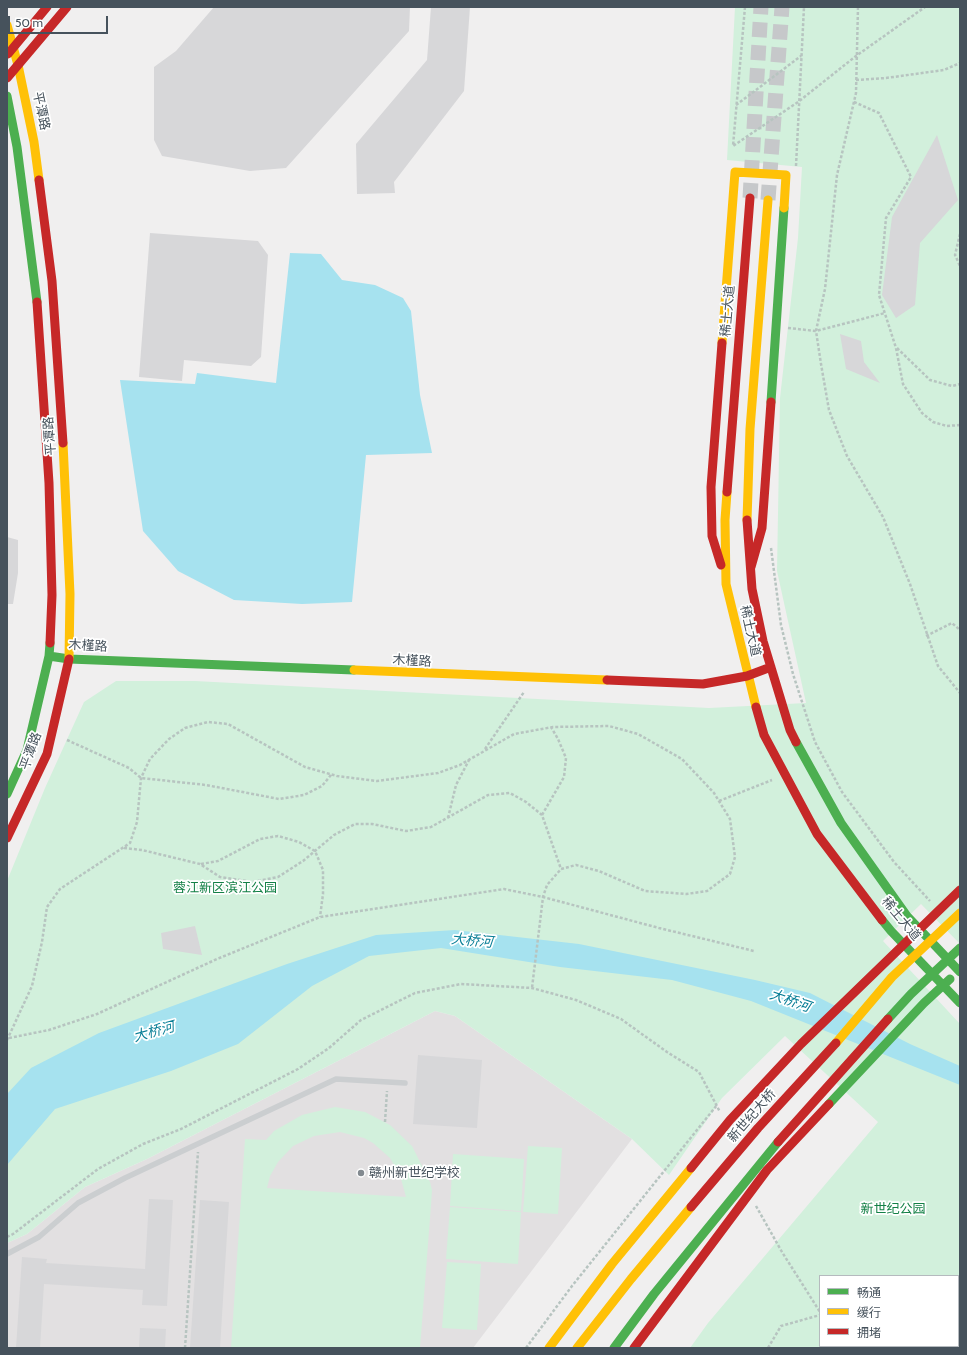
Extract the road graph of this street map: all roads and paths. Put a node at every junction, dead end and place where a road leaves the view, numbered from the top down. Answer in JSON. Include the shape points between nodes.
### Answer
{"nodes":[{"id":1,"x":47,"y":7,"type":"edge"},
{"id":2,"x":67,"y":7,"type":"edge"},
{"id":3,"x":745,"y":7,"type":"edge"},
{"id":4,"x":804,"y":7,"type":"edge"},
{"id":5,"x":858,"y":7,"type":"edge"},
{"id":6,"x":925,"y":7,"type":"edge"},
{"id":7,"x":7,"y":25,"type":"edge"},
{"id":8,"x":13,"y":48,"type":"junction"},
{"id":9,"x":7,"y":55,"type":"edge"},
{"id":10,"x":801,"y":56,"type":"junction"},
{"id":11,"x":856,"y":56,"type":"junction"},
{"id":12,"x":960,"y":63,"type":"edge"},
{"id":13,"x":18,"y":65,"type":"junction"},
{"id":14,"x":7,"y":78,"type":"edge"},
{"id":15,"x":856,"y":80,"type":"junction"},
{"id":16,"x":7,"y":96,"type":"edge"},
{"id":17,"x":798,"y":102,"type":"junction"},
{"id":18,"x":854,"y":102,"type":"junction"},
{"id":19,"x":736,"y":105,"type":"junction"},
{"id":20,"x":796,"y":170,"type":"dead end"},
{"id":21,"x":750,"y":198,"type":"tunnel mouth"},
{"id":22,"x":768,"y":200,"type":"tunnel mouth"},
{"id":23,"x":960,"y":234,"type":"edge"},
{"id":24,"x":960,"y":266,"type":"edge"},
{"id":25,"x":885,"y":314,"type":"junction"},
{"id":26,"x":783,"y":328,"type":"dead end"},
{"id":27,"x":816,"y":331,"type":"junction"},
{"id":28,"x":896,"y":348,"type":"junction"},
{"id":29,"x":960,"y":384,"type":"edge"},
{"id":30,"x":960,"y":425,"type":"edge"},
{"id":31,"x":771,"y":545,"type":"dead end"},
{"id":32,"x":751,"y":567,"type":"junction"},
{"id":33,"x":725,"y":580,"type":"junction"},
{"id":34,"x":960,"y":630,"type":"edge"},
{"id":35,"x":926,"y":636,"type":"junction"},
{"id":36,"x":49,"y":656,"type":"junction"},
{"id":37,"x":69,"y":659,"type":"junction"},
{"id":38,"x":771,"y":667,"type":"junction"},
{"id":39,"x":747,"y":676,"type":"junction"},
{"id":40,"x":524,"y":692,"type":"dead end"},
{"id":41,"x":960,"y":693,"type":"edge"},
{"id":42,"x":551,"y":727,"type":"junction"},
{"id":43,"x":67,"y":740,"type":"dead end"},
{"id":44,"x":485,"y":749,"type":"junction"},
{"id":45,"x":469,"y":759,"type":"junction"},
{"id":46,"x":331,"y":774,"type":"junction"},
{"id":47,"x":785,"y":774,"type":"junction"},
{"id":48,"x":141,"y":778,"type":"junction"},
{"id":49,"x":7,"y":794,"type":"edge"},
{"id":50,"x":719,"y":801,"type":"junction"},
{"id":51,"x":542,"y":815,"type":"junction"},
{"id":52,"x":448,"y":818,"type":"junction"},
{"id":53,"x":7,"y":838,"type":"edge"},
{"id":54,"x":122,"y":848,"type":"junction"},
{"id":55,"x":315,"y":851,"type":"junction"},
{"id":56,"x":200,"y":864,"type":"junction"},
{"id":57,"x":561,"y":869,"type":"junction"},
{"id":58,"x":960,"y":890,"type":"edge"},
{"id":59,"x":543,"y":897,"type":"junction"},
{"id":60,"x":935,"y":906,"type":"dead end"},
{"id":61,"x":960,"y":913,"type":"edge"},
{"id":62,"x":320,"y":917,"type":"junction"},
{"id":63,"x":960,"y":948,"type":"edge"},
{"id":64,"x":754,"y":951,"type":"dead end"},
{"id":65,"x":960,"y":971,"type":"edge"},
{"id":66,"x":532,"y":988,"type":"dead end"},
{"id":67,"x":960,"y":1003,"type":"edge"},
{"id":68,"x":8,"y":1039,"type":"edge"},
{"id":69,"x":387,"y":1082,"type":"junction"},
{"id":70,"x":405,"y":1083,"type":"dead end"},
{"id":71,"x":723,"y":1119,"type":"dead end"},
{"id":72,"x":385,"y":1122,"type":"dead end"},
{"id":73,"x":199,"y":1144,"type":"junction"},
{"id":74,"x":756,"y":1205,"type":"dead end"},
{"id":75,"x":7,"y":1254,"type":"edge"},
{"id":76,"x":819,"y":1310,"type":"edge"},
{"id":77,"x":819,"y":1315,"type":"edge"},
{"id":78,"x":185,"y":1348,"type":"edge"},
{"id":79,"x":526,"y":1348,"type":"edge"},
{"id":80,"x":549,"y":1348,"type":"edge"},
{"id":81,"x":578,"y":1348,"type":"edge"},
{"id":82,"x":614,"y":1348,"type":"edge"},
{"id":83,"x":634,"y":1348,"type":"edge"},
{"id":84,"x":768,"y":1348,"type":"edge"}],
"edges":[{"from":1,"to":8,"type":"main road"},
{"from":2,"to":13,"type":"main road"},
{"from":3,"to":19,"type":"path"},
{"from":4,"to":10,"type":"path"},
{"from":5,"to":11,"type":"path"},
{"from":6,"to":11,"type":"path"},
{"from":7,"to":8,"type":"main road","name":"平潭路"},
{"from":8,"to":9,"type":"main road"},
{"from":8,"to":13,"type":"main road","name":"平潭路"},
{"from":10,"to":17,"type":"path"},
{"from":10,"to":19,"type":"path"},
{"from":11,"to":15,"type":"path"},
{"from":11,"to":17,"type":"path"},
{"from":12,"to":15,"type":"path","via":[[944,70]]},
{"from":13,"to":14,"type":"main road"},
{"from":13,"to":37,"type":"main road","name":"平潭路","via":[[34,142],[52,281],[66,479],[70,594]]},
{"from":15,"to":18,"type":"path"},
{"from":16,"to":36,"type":"main road","name":"平潭路","via":[[17,147],[36,283],[49,483],[52,595]]},
{"from":17,"to":19,"type":"path","via":[[734,146]]},
{"from":17,"to":20,"type":"path"},
{"from":18,"to":25,"type":"path","via":[[879,113],[911,177],[886,218],[879,295]]},
{"from":18,"to":27,"type":"path","via":[[837,175],[825,289]]},
{"from":21,"to":33,"type":"main road","name":"稀土大道","via":[[731,428],[725,520]]},
{"from":22,"to":32,"type":"main road","name":"稀土大道","via":[[750,429],[747,520]]},
{"from":23,"to":24,"type":"path","via":[[955,255]]},
{"from":25,"to":27,"type":"path"},
{"from":25,"to":28,"type":"path"},
{"from":26,"to":27,"type":"path"},
{"from":27,"to":35,"type":"path","via":[[829,410],[847,456],[883,517],[910,584]]},
{"from":28,"to":29,"type":"path","via":[[930,380],[952,386]]},
{"from":28,"to":30,"type":"path","via":[[903,384],[922,413],[933,422],[947,426]]},
{"from":31,"to":60,"type":"path","via":[[781,626],[815,742],[842,792],[894,862]]},
{"from":32,"to":33,"type":"main road","via":[[762,528],[786,175],[735,172],[711,487],[712,536]]},
{"from":32,"to":38,"type":"main road","name":"稀土大道","via":[[752,588]]},
{"from":33,"to":39,"type":"main road","name":"稀土大道"},
{"from":34,"to":35,"type":"path","via":[[952,624]]},
{"from":35,"to":41,"type":"path","via":[[938,666]]},
{"from":36,"to":37,"type":"main road","name":"木槿路"},
{"from":36,"to":49,"type":"main road","name":"平潭路","via":[[27,750]]},
{"from":37,"to":39,"type":"main road","name":"木槿路","via":[[703,684]]},
{"from":37,"to":53,"type":"main road","name":"平潭路","via":[[47,754]]},
{"from":38,"to":39,"type":"main road","name":"木槿路"},
{"from":38,"to":65,"type":"main road","name":"稀土大道","via":[[790,730],[841,823],[907,916]]},
{"from":39,"to":47,"type":"main road","name":"稀土大道","via":[[764,735]]},
{"from":40,"to":44,"type":"path"},
{"from":42,"to":44,"type":"path","via":[[514,734]]},
{"from":42,"to":50,"type":"path","via":[[609,726],[638,734],[682,759]]},
{"from":42,"to":51,"type":"path","via":[[566,758],[564,777]]},
{"from":43,"to":48,"type":"path","via":[[129,768]]},
{"from":44,"to":45,"type":"path"},
{"from":45,"to":46,"type":"path","via":[[438,773],[377,781]]},
{"from":45,"to":52,"type":"path","via":[[456,785]]},
{"from":46,"to":48,"type":"path","via":[[322,786],[304,796],[279,799],[206,785]]},
{"from":46,"to":48,"type":"path","via":[[305,767],[228,724],[208,722],[185,728],[169,739],[150,759]]},
{"from":47,"to":50,"type":"path"},
{"from":47,"to":67,"type":"main road","name":"稀土大道","via":[[817,834],[835,858],[891,931]]},
{"from":48,"to":54,"type":"path","via":[[137,822],[130,844]]},
{"from":50,"to":57,"type":"path","via":[[730,819],[735,857],[730,874],[707,891],[686,894],[645,891],[599,871],[576,865]]},
{"from":51,"to":52,"type":"path","via":[[510,793],[488,795]]},
{"from":51,"to":57,"type":"path"},
{"from":52,"to":55,"type":"path","via":[[431,827],[406,831],[379,825],[355,824],[334,835]]},
{"from":54,"to":56,"type":"path","via":[[142,850]]},
{"from":54,"to":68,"type":"path","via":[[60,889],[47,907],[32,986]]},
{"from":55,"to":56,"type":"path","via":[[300,842],[278,836],[260,839],[218,861]]},
{"from":55,"to":56,"type":"path","via":[[278,877],[253,882],[220,877]]},
{"from":55,"to":62,"type":"path","via":[[323,870]]},
{"from":57,"to":59,"type":"path","via":[[547,885]]},
{"from":58,"to":80,"type":"main road","via":[[801,1044],[730,1120],[612,1264]]},
{"from":59,"to":62,"type":"path","via":[[504,889]]},
{"from":59,"to":64,"type":"path"},
{"from":59,"to":66,"type":"path"},
{"from":61,"to":81,"type":"main road","name":"新世纪大桥","via":[[892,977],[758,1128],[631,1279]]},
{"from":62,"to":68,"type":"path","via":[[217,959],[96,1014],[49,1030]]},
{"from":63,"to":82,"type":"main road","via":[[911,994],[773,1148],[654,1294]]},
{"from":65,"to":83,"type":"main road","via":[[924,1003],[767,1170]]},
{"from":69,"to":70,"type":"lane"},
{"from":69,"to":72,"type":"path"},
{"from":69,"to":73,"type":"lane","via":[[336,1079]]},
{"from":71,"to":79,"type":"path","via":[[717,1104]]},
{"from":73,"to":75,"type":"lane","via":[[125,1178],[78,1204],[39,1237]]},
{"from":73,"to":78,"type":"path"},
{"from":74,"to":76,"type":"path"},
{"from":77,"to":84,"type":"path","via":[[781,1326]]}]}
